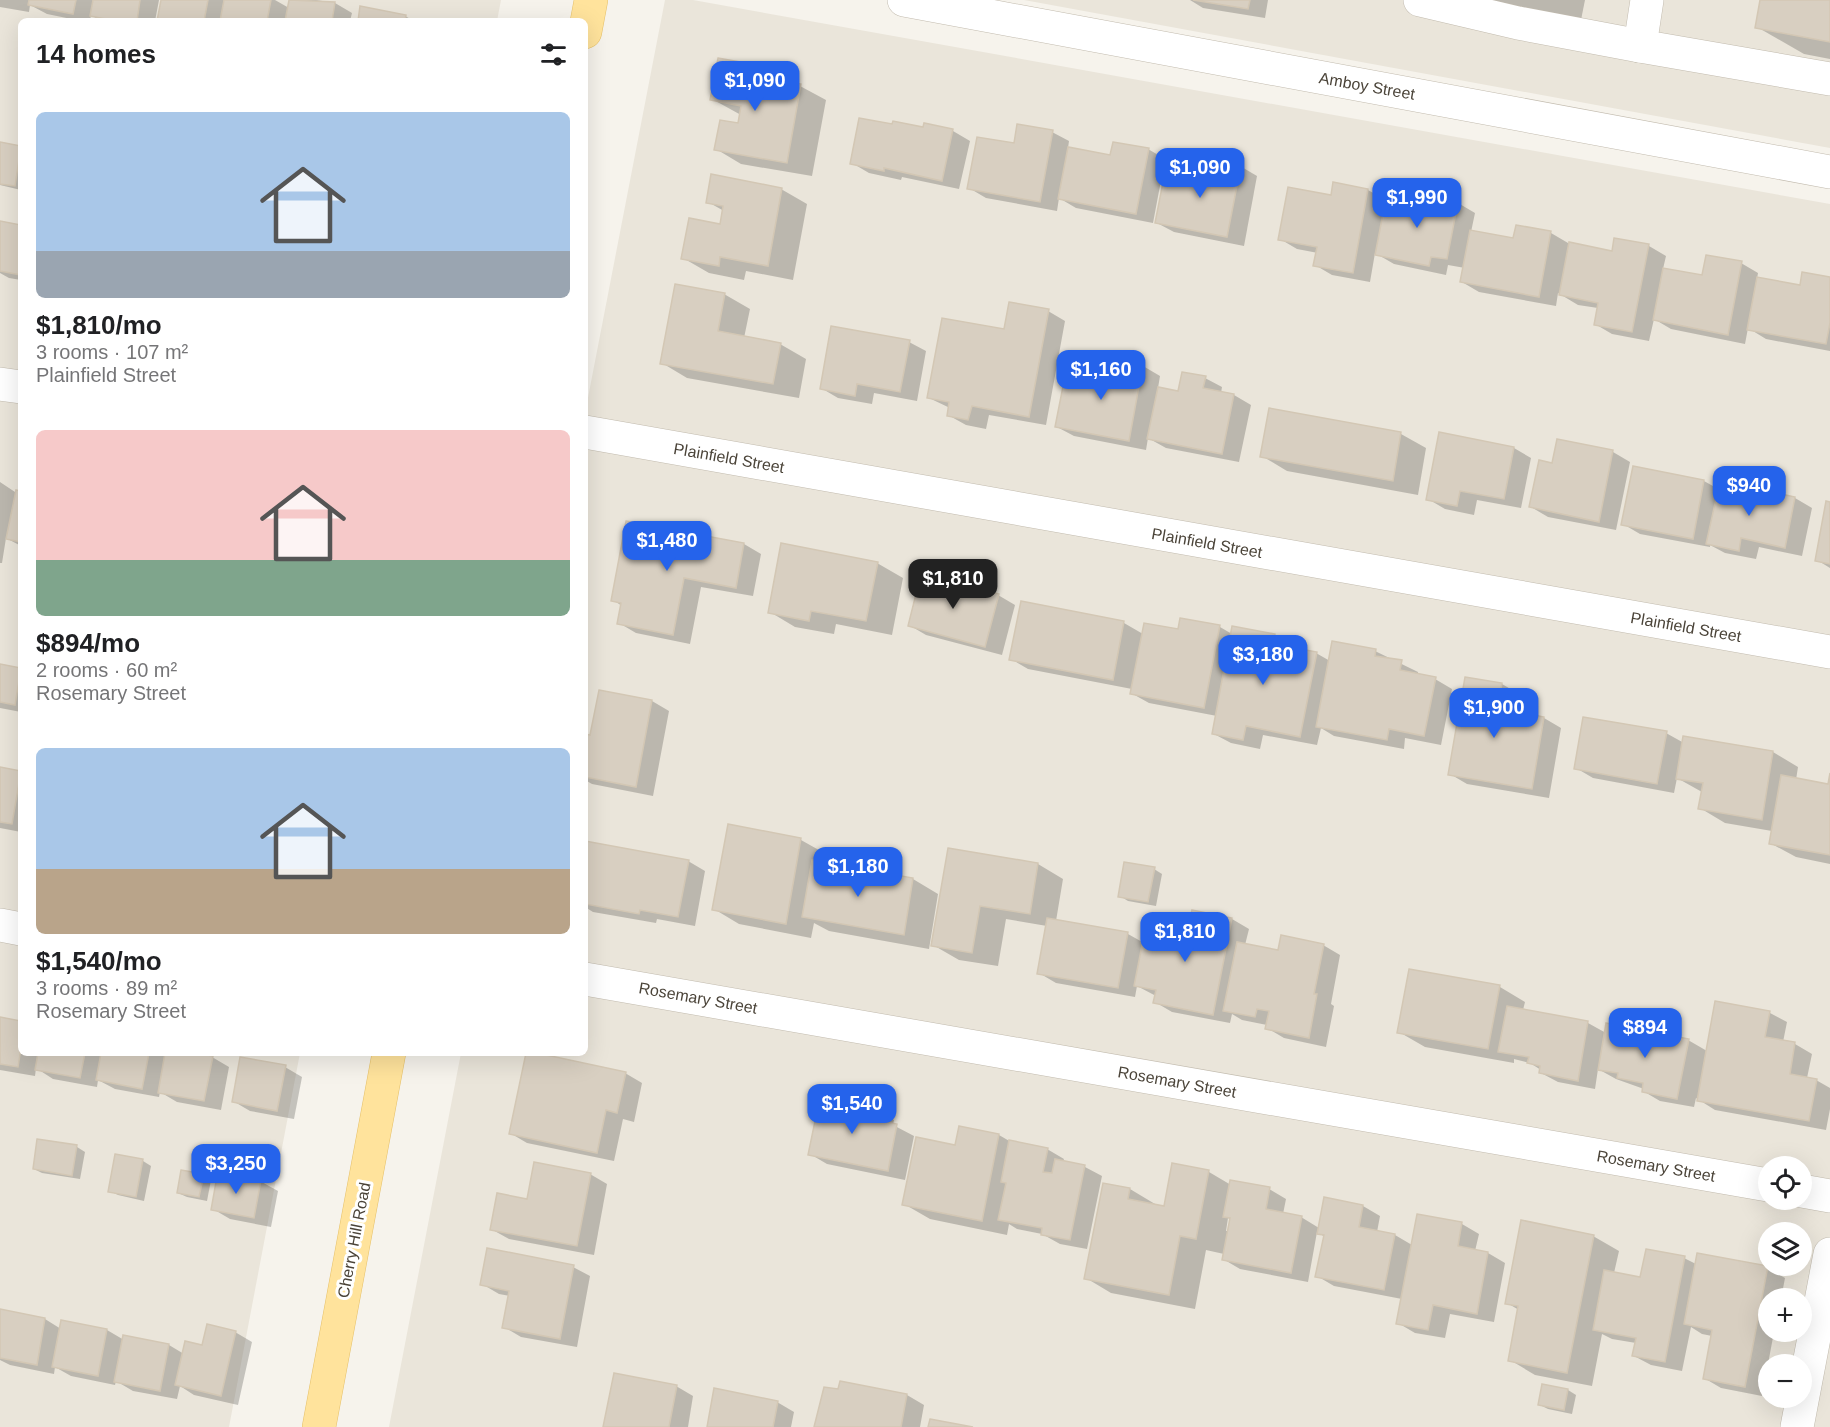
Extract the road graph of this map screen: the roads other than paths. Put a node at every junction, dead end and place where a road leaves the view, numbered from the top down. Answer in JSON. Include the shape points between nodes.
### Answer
{"nodes":[{"id":1,"x":591,"y":0,"type":"edge"},
{"id":2,"x":904,"y":0,"type":"edge"},
{"id":3,"x":1420,"y":0,"type":"edge"},
{"id":4,"x":1647,"y":0,"type":"edge"},
{"id":5,"x":588,"y":18,"type":"edge"},
{"id":6,"x":1640,"y":46,"type":"junction"},
{"id":7,"x":1830,"y":79,"type":"edge"},
{"id":8,"x":1830,"y":171,"type":"edge"},
{"id":9,"x":0,"y":384,"type":"edge"},
{"id":10,"x":18,"y":387,"type":"edge"},
{"id":11,"x":588,"y":433,"type":"edge"},
{"id":12,"x":1830,"y":652,"type":"edge"},
{"id":13,"x":0,"y":925,"type":"edge"},
{"id":14,"x":18,"y":928,"type":"edge"},
{"id":15,"x":588,"y":980,"type":"edge"},
{"id":16,"x":388,"y":1056,"type":"edge"},
{"id":17,"x":1758,"y":1183,"type":"edge"},
{"id":18,"x":1812,"y":1193,"type":"edge"},
{"id":19,"x":1830,"y":1196,"type":"edge"},
{"id":20,"x":1830,"y":1254,"type":"edge"},
{"id":21,"x":319,"y":1427,"type":"edge"},
{"id":22,"x":1797,"y":1427,"type":"edge"}],
"edges":[{"from":1,"to":5,"type":"main road"},
{"from":2,"to":8,"type":"street","name":"Amboy Street"},
{"from":3,"to":6,"type":"street"},
{"from":4,"to":6,"type":"street"},
{"from":6,"to":7,"type":"street"},
{"from":9,"to":10,"type":"street"},
{"from":11,"to":12,"type":"street","name":"Plainfield Street"},
{"from":13,"to":14,"type":"street"},
{"from":15,"to":17,"type":"street","name":"Rosemary Street"},
{"from":16,"to":21,"type":"main road","name":"Cherry Hill Road"},
{"from":18,"to":19,"type":"street"},
{"from":20,"to":22,"type":"street"}]}
